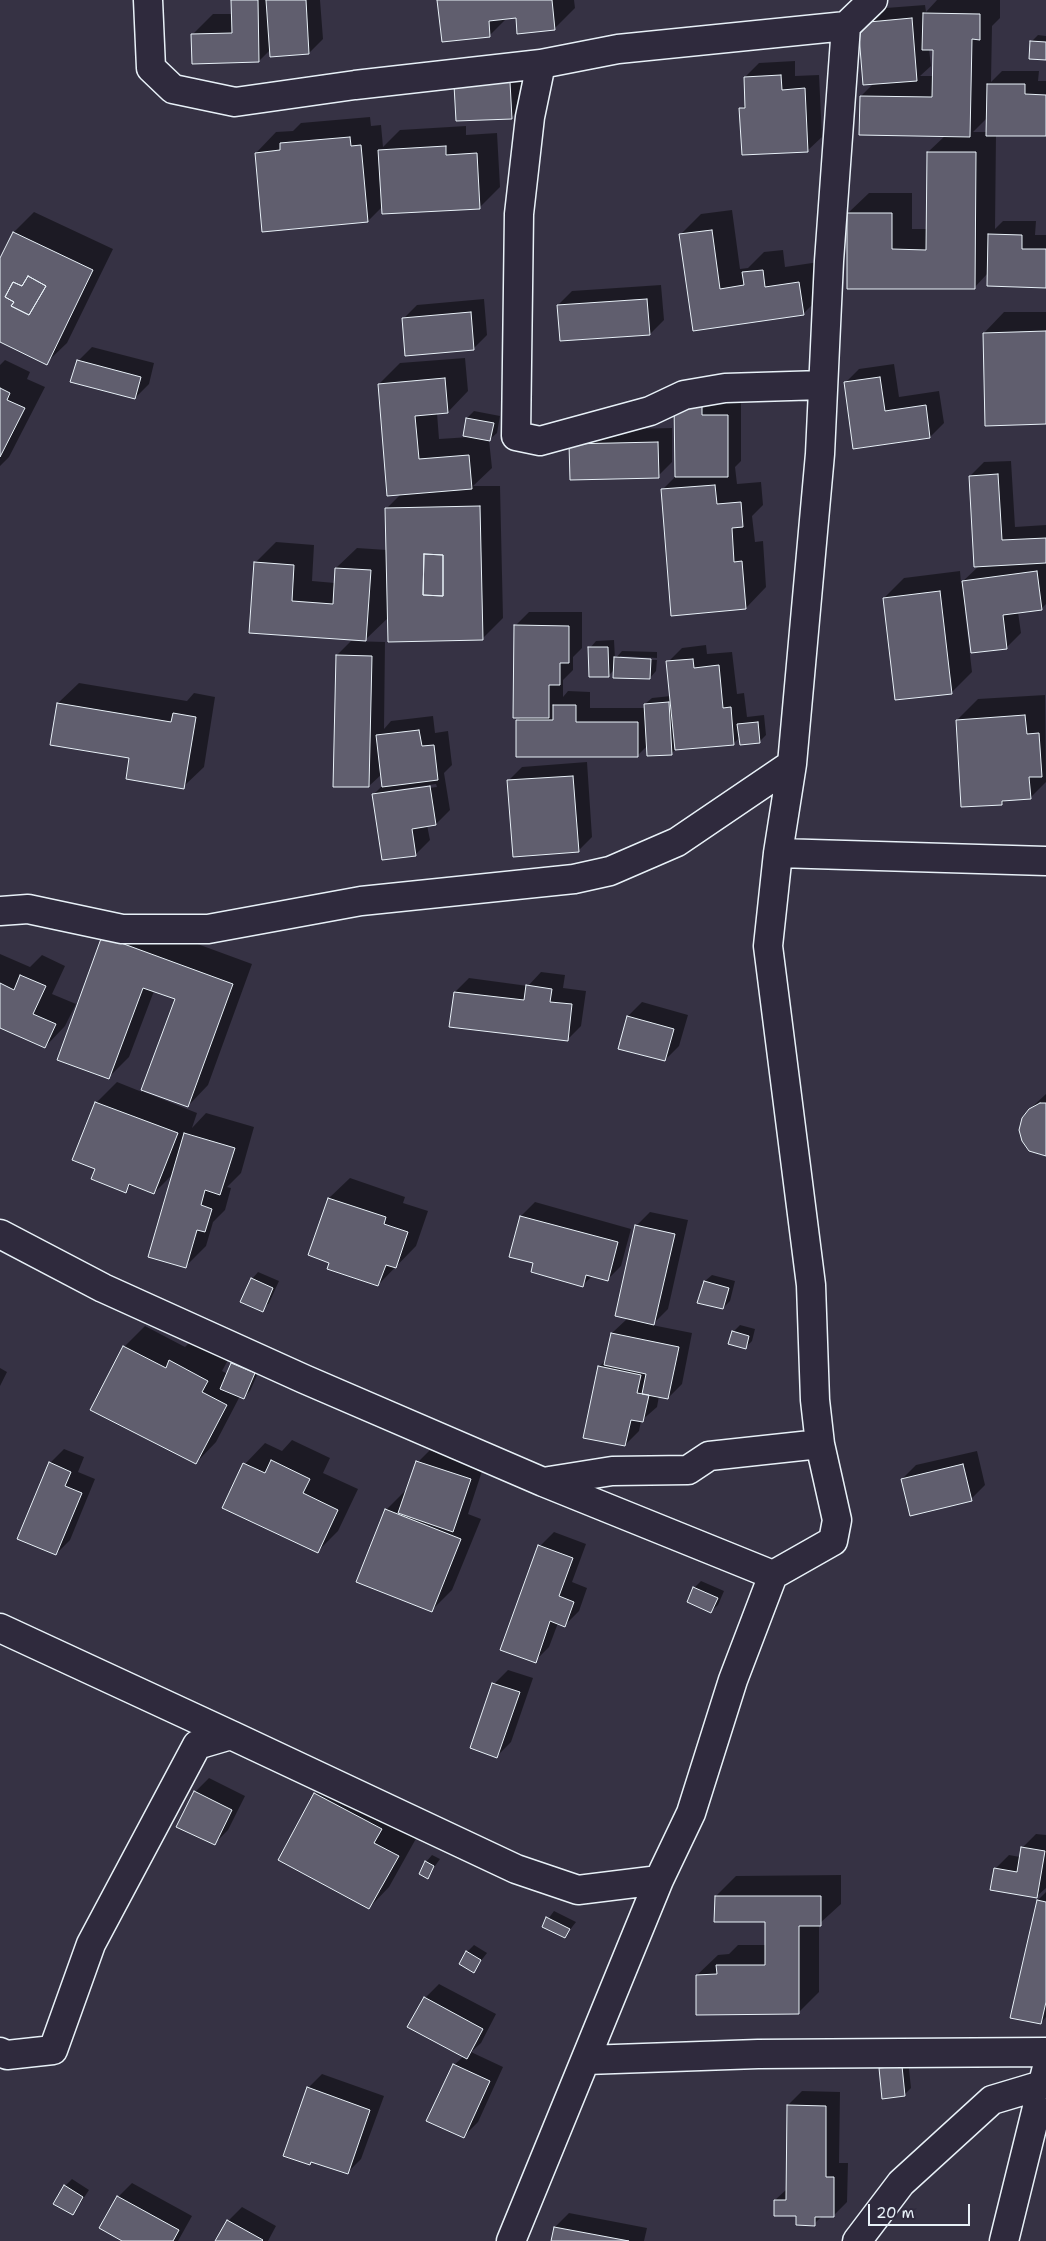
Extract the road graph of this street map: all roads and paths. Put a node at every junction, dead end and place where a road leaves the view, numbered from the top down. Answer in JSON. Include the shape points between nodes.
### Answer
{"nodes":[{"id":1,"x":148,"y":0,"type":"edge"},
{"id":2,"x":874,"y":0,"type":"edge"},
{"id":3,"x":846,"y":26,"type":"junction"},
{"id":4,"x":541,"y":64,"type":"junction"},
{"id":5,"x":824,"y":385,"type":"junction"},
{"id":6,"x":792,"y":764,"type":"junction"},
{"id":7,"x":778,"y":854,"type":"junction"},
{"id":8,"x":1046,"y":861,"type":"edge"},
{"id":9,"x":0,"y":911,"type":"edge"},
{"id":10,"x":0,"y":1234,"type":"edge"},
{"id":11,"x":820,"y":1444,"type":"junction"},
{"id":12,"x":543,"y":1482,"type":"junction"},
{"id":13,"x":773,"y":1575,"type":"junction"},
{"id":14,"x":0,"y":1628,"type":"edge"},
{"id":15,"x":231,"y":1735,"type":"junction"},
{"id":16,"x":659,"y":1880,"type":"junction"},
{"id":17,"x":0,"y":2052,"type":"edge"},
{"id":18,"x":1046,"y":2052,"type":"edge"},
{"id":19,"x":586,"y":2060,"type":"junction"},
{"id":20,"x":1044,"y":2078,"type":"edge"},
{"id":21,"x":511,"y":2241,"type":"edge"},
{"id":22,"x":857,"y":2241,"type":"edge"},
{"id":23,"x":1004,"y":2241,"type":"edge"}],
"edges":[{"from":1,"to":4,"type":"street","via":[[151,68],[173,89],[235,102]]},
{"from":2,"to":3,"type":"street"},
{"from":3,"to":4,"type":"street","via":[[618,49]]},
{"from":3,"to":5,"type":"street","via":[[829,261]]},
{"from":4,"to":5,"type":"street","via":[[530,117],[518,214],[516,436],[540,441],[650,411],[684,395],[725,388]]},
{"from":5,"to":6,"type":"street"},
{"from":6,"to":7,"type":"street"},
{"from":6,"to":9,"type":"street","via":[[677,842],[610,871],[574,879],[361,901],[208,929],[122,929],[28,909]]},
{"from":7,"to":8,"type":"street"},
{"from":7,"to":11,"type":"street","via":[[768,946],[810,1285]]},
{"from":10,"to":12,"type":"street","via":[[129,1300]]},
{"from":11,"to":12,"type":"street","via":[[709,1456],[688,1470],[612,1470]]},
{"from":11,"to":13,"type":"street","via":[[837,1520],[833,1541]]},
{"from":12,"to":13,"type":"street"},
{"from":13,"to":16,"type":"street","via":[[733,1680],[690,1813]]},
{"from":14,"to":15,"type":"street"},
{"from":15,"to":16,"type":"street","via":[[516,1869],[578,1890]]},
{"from":15,"to":17,"type":"street","via":[[197,1745],[91,1944],[53,2050],[7,2055]]},
{"from":16,"to":19,"type":"street"},
{"from":18,"to":19,"type":"street","via":[[758,2054]]},
{"from":19,"to":21,"type":"street"},
{"from":20,"to":22,"type":"street","via":[[992,2100],[901,2183]]},
{"from":20,"to":23,"type":"street"}]}
